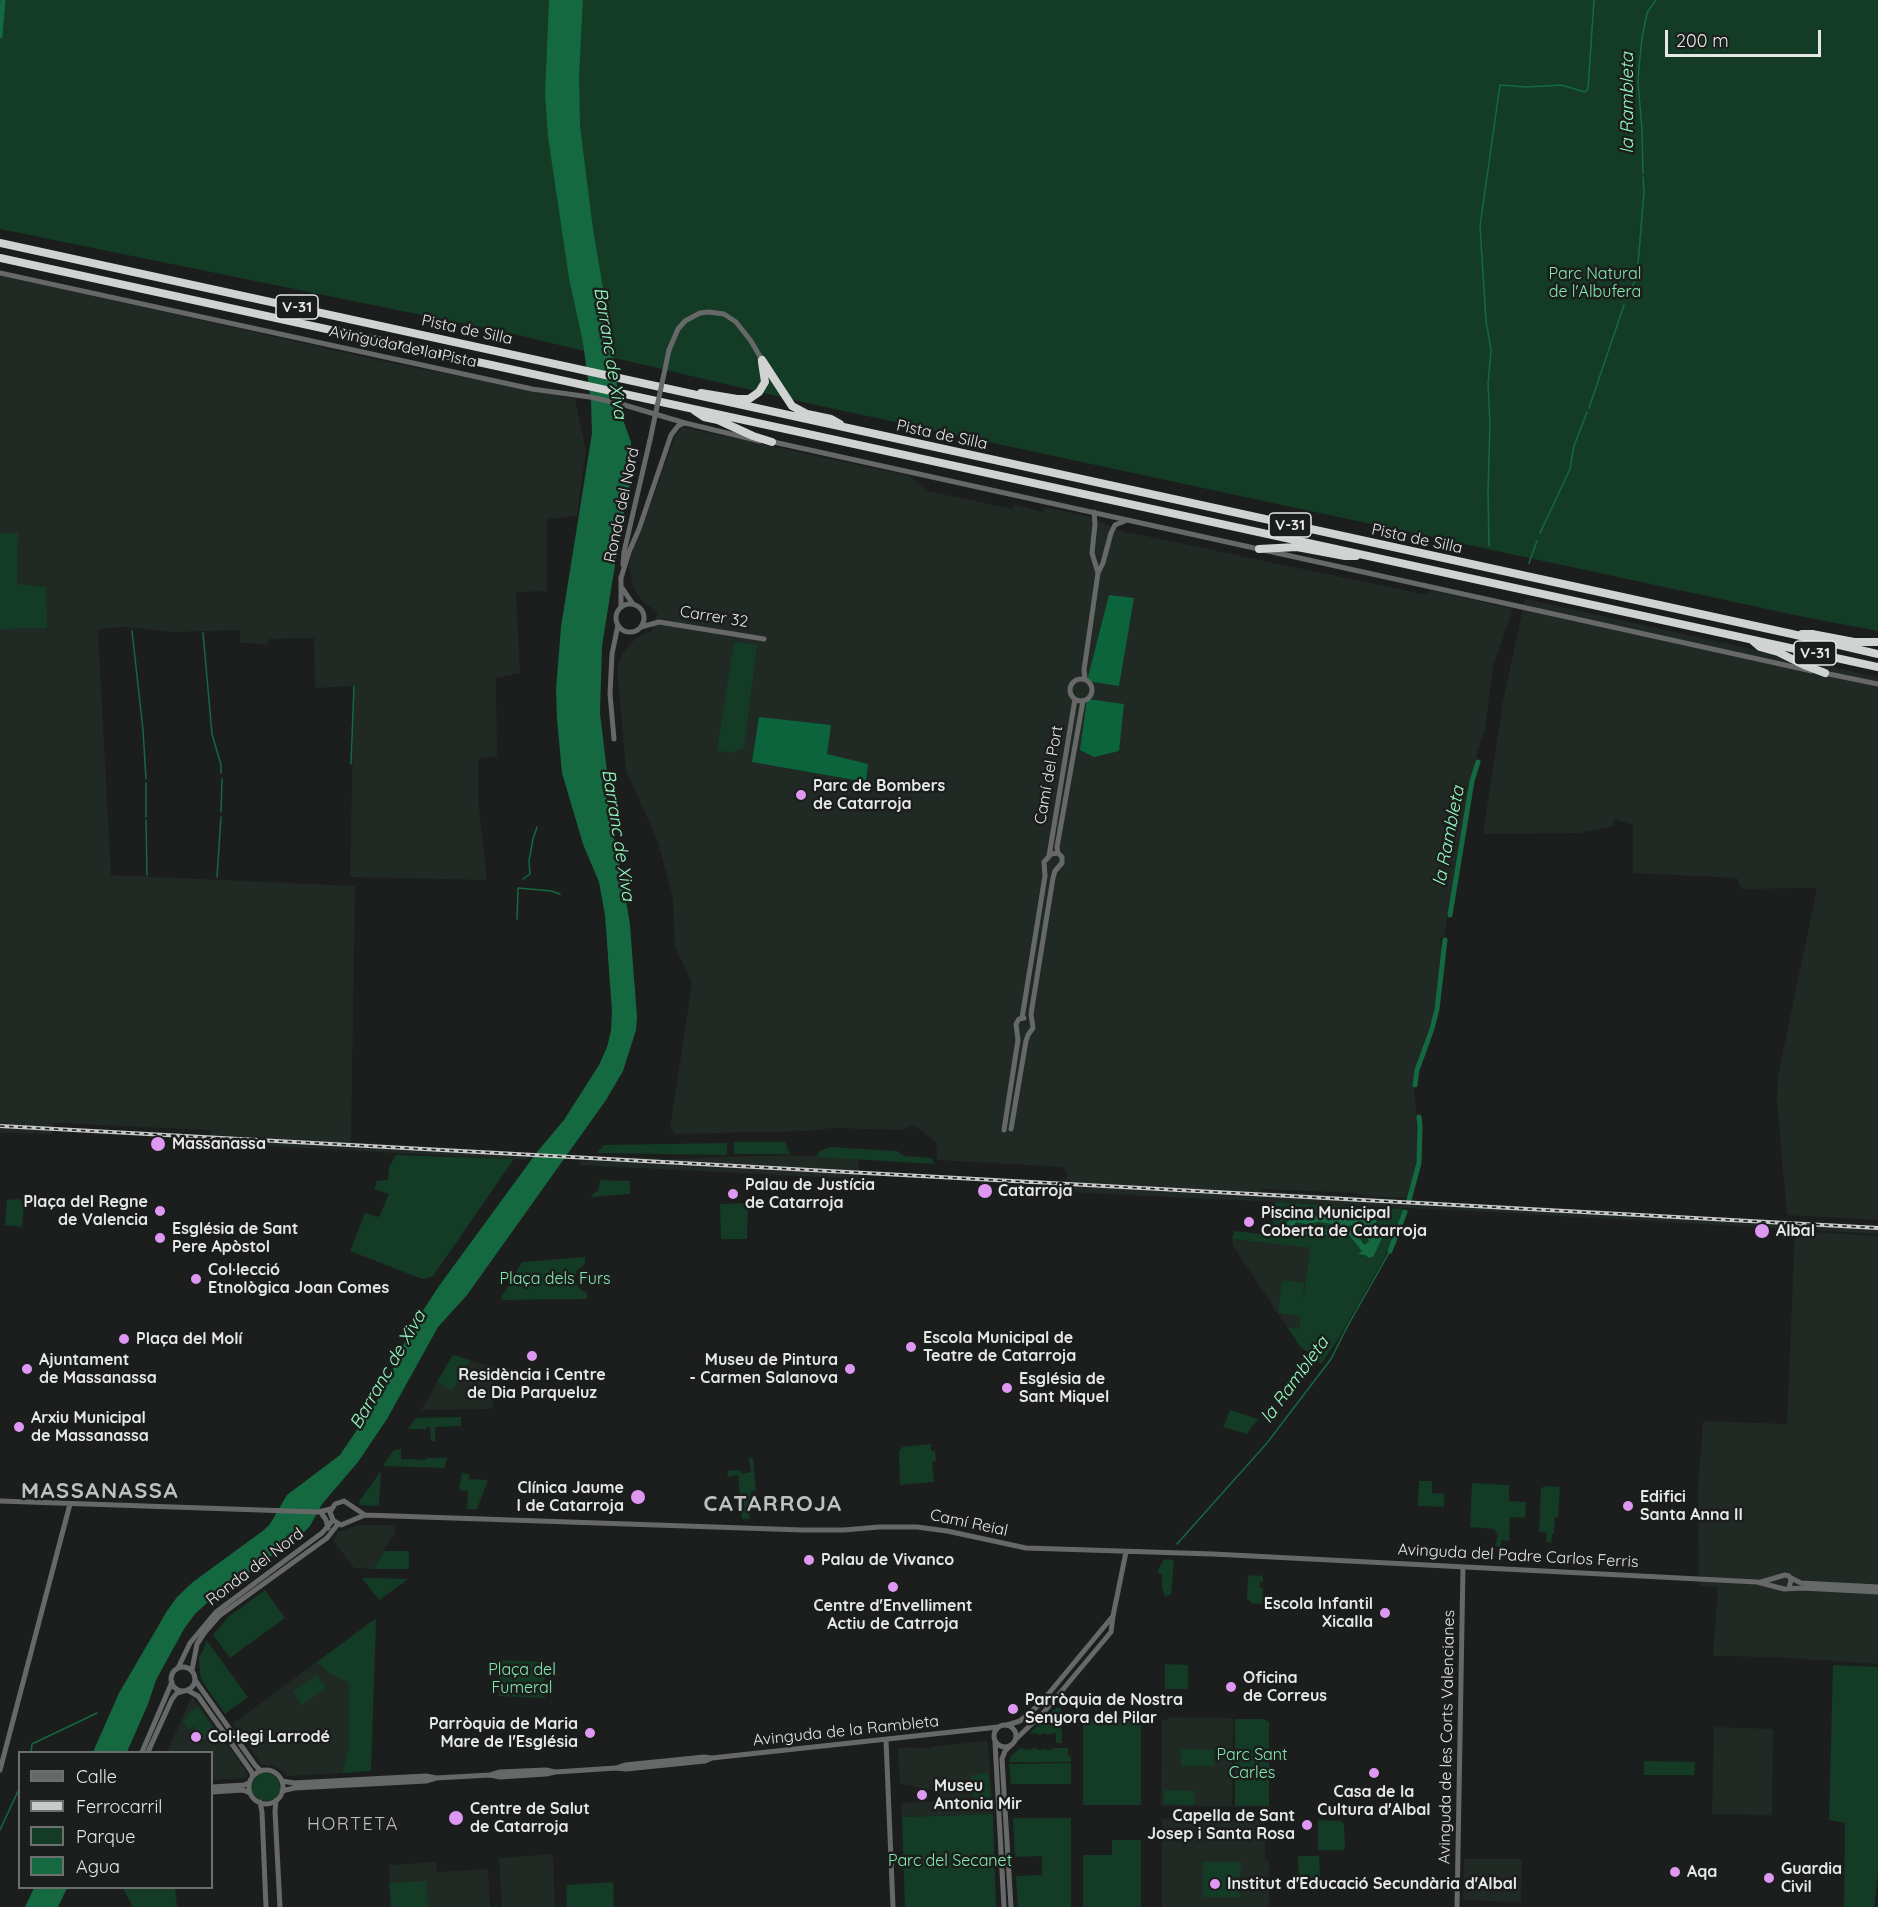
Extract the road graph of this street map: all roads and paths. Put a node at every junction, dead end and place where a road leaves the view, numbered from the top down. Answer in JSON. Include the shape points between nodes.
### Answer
{"nodes":[{"id":1,"x":0,"y":243,"type":"edge"},
{"id":2,"x":0,"y":258,"type":"edge"},
{"id":3,"x":0,"y":273,"type":"edge"},
{"id":4,"x":762,"y":360,"type":"junction"},
{"id":5,"x":684,"y":392,"type":"junction"},
{"id":6,"x":691,"y":409,"type":"junction"},
{"id":7,"x":685,"y":423,"type":"junction"},
{"id":8,"x":847,"y":427,"type":"junction"},
{"id":9,"x":772,"y":442,"type":"junction"},
{"id":10,"x":1094,"y":512,"type":"junction"},
{"id":11,"x":1126,"y":520,"type":"junction"},
{"id":12,"x":1259,"y":549,"type":"junction"},
{"id":13,"x":1362,"y":555,"type":"junction"},
{"id":14,"x":1098,"y":573,"type":"junction"},
{"id":15,"x":621,"y":578,"type":"junction"},
{"id":16,"x":622,"y":588,"type":"junction"},
{"id":17,"x":633,"y":604,"type":"junction"},
{"id":18,"x":621,"y":607,"type":"junction"},
{"id":19,"x":643,"y":614,"type":"junction"},
{"id":20,"x":659,"y":622,"type":"junction"},
{"id":21,"x":618,"y":625,"type":"junction"},
{"id":22,"x":640,"y":627,"type":"junction"},
{"id":23,"x":627,"y":632,"type":"junction"},
{"id":24,"x":1792,"y":634,"type":"junction"},
{"id":25,"x":764,"y":639,"type":"dead end"},
{"id":26,"x":1752,"y":640,"type":"junction"},
{"id":27,"x":1878,"y":642,"type":"edge"},
{"id":28,"x":612,"y":654,"type":"junction"},
{"id":29,"x":1878,"y":654,"type":"edge"},
{"id":30,"x":1878,"y":667,"type":"edge"},
{"id":31,"x":1825,"y":673,"type":"junction"},
{"id":32,"x":1082,"y":679,"type":"junction"},
{"id":33,"x":1878,"y":684,"type":"edge"},
{"id":34,"x":1075,"y":699,"type":"junction"},
{"id":35,"x":1083,"y":700,"type":"junction"},
{"id":36,"x":614,"y":740,"type":"dead end"},
{"id":37,"x":1058,"y":853,"type":"junction"},
{"id":38,"x":1049,"y":856,"type":"junction"},
{"id":39,"x":1045,"y":868,"type":"junction"},
{"id":40,"x":1055,"y":871,"type":"junction"},
{"id":41,"x":1022,"y":1018,"type":"junction"},
{"id":42,"x":1032,"y":1021,"type":"junction"},
{"id":43,"x":1017,"y":1032,"type":"junction"},
{"id":44,"x":1028,"y":1035,"type":"junction"},
{"id":45,"x":1011,"y":1129,"type":"dead end"},
{"id":46,"x":1004,"y":1130,"type":"dead end"},
{"id":47,"x":0,"y":1501,"type":"edge"},
{"id":48,"x":70,"y":1504,"type":"junction"},
{"id":49,"x":331,"y":1509,"type":"junction"},
{"id":50,"x":353,"y":1509,"type":"junction"},
{"id":51,"x":320,"y":1513,"type":"junction"},
{"id":52,"x":366,"y":1515,"type":"junction"},
{"id":53,"x":334,"y":1521,"type":"junction"},
{"id":54,"x":351,"y":1521,"type":"junction"},
{"id":55,"x":328,"y":1528,"type":"junction"},
{"id":56,"x":1126,"y":1552,"type":"junction"},
{"id":57,"x":1177,"y":1553,"type":"joint"},
{"id":58,"x":1463,"y":1567,"type":"junction"},
{"id":59,"x":1778,"y":1578,"type":"junction"},
{"id":60,"x":1791,"y":1578,"type":"junction"},
{"id":61,"x":1757,"y":1582,"type":"junction"},
{"id":62,"x":1878,"y":1587,"type":"edge"},
{"id":63,"x":1780,"y":1588,"type":"junction"},
{"id":64,"x":1789,"y":1588,"type":"junction"},
{"id":65,"x":1878,"y":1592,"type":"edge"},
{"id":66,"x":1114,"y":1614,"type":"junction"},
{"id":67,"x":1095,"y":1651,"type":"junction"},
{"id":68,"x":1081,"y":1655,"type":"junction"},
{"id":69,"x":178,"y":1668,"type":"junction"},
{"id":70,"x":192,"y":1670,"type":"junction"},
{"id":71,"x":195,"y":1680,"type":"junction"},
{"id":72,"x":172,"y":1682,"type":"junction"},
{"id":73,"x":185,"y":1690,"type":"junction"},
{"id":74,"x":1007,"y":1725,"type":"junction"},
{"id":75,"x":998,"y":1728,"type":"junction"},
{"id":76,"x":982,"y":1730,"type":"junction"},
{"id":77,"x":995,"y":1739,"type":"junction"},
{"id":78,"x":1016,"y":1739,"type":"junction"},
{"id":79,"x":886,"y":1740,"type":"junction"},
{"id":80,"x":1007,"y":1747,"type":"junction"},
{"id":81,"x":142,"y":1751,"type":"edge"},
{"id":82,"x":148,"y":1751,"type":"edge"},
{"id":83,"x":997,"y":1758,"type":"junction"},
{"id":84,"x":0,"y":1770,"type":"edge"},
{"id":85,"x":261,"y":1771,"type":"junction"},
{"id":86,"x":253,"y":1776,"type":"junction"},
{"id":87,"x":378,"y":1781,"type":"junction"},
{"id":88,"x":282,"y":1782,"type":"junction"},
{"id":89,"x":249,"y":1783,"type":"junction"},
{"id":90,"x":213,"y":1787,"type":"edge"},
{"id":91,"x":282,"y":1791,"type":"junction"},
{"id":92,"x":213,"y":1792,"type":"edge"},
{"id":93,"x":250,"y":1793,"type":"junction"},
{"id":94,"x":276,"y":1800,"type":"junction"},
{"id":95,"x":260,"y":1802,"type":"junction"},
{"id":96,"x":266,"y":1907,"type":"edge"},
{"id":97,"x":280,"y":1907,"type":"edge"},
{"id":98,"x":893,"y":1907,"type":"edge"},
{"id":99,"x":1004,"y":1907,"type":"edge"},
{"id":100,"x":1011,"y":1907,"type":"edge"},
{"id":101,"x":1457,"y":1907,"type":"edge"}],
"edges":[{"from":1,"to":5,"type":"highway","name":"Pista de Silla","number":"V-31"},
{"from":2,"to":6,"type":"highway","name":"Pista de Silla","number":"V-31"},
{"from":3,"to":7,"type":"street","name":"Avinguda de la Pista","via":[[532,389],[590,397]]},
{"from":4,"to":5,"type":"highway","via":[[765,382],[749,399]]},
{"from":4,"to":8,"type":"highway","via":[[792,406]]},
{"from":4,"to":15,"type":"street","name":"Ronda del Nord","bridge":true,"via":[[742,328],[717,312],[700,313],[678,329],[669,350]]},
{"from":5,"to":8,"type":"highway","name":"Pista de Silla","number":"V-31"},
{"from":6,"to":9,"type":"highway"},
{"from":6,"to":13,"type":"highway","name":"Pista de Silla","number":"V-31"},
{"from":7,"to":9,"type":"street","name":"Avinguda de la Pista"},
{"from":7,"to":15,"type":"street","via":[[671,435]]},
{"from":8,"to":24,"type":"highway","name":"Pista de Silla","number":"V-31"},
{"from":9,"to":10,"type":"street","name":"Avinguda de la Pista"},
{"from":10,"to":11,"type":"street","name":"Avinguda de la Pista"},
{"from":10,"to":14,"type":"street","via":[[1092,553]]},
{"from":11,"to":12,"type":"street","name":"Avinguda de la Pista"},
{"from":11,"to":14,"type":"street","via":[[1111,533]]},
{"from":12,"to":13,"type":"highway","via":[[1297,547],[1345,556]]},
{"from":12,"to":31,"type":"street","name":"Avinguda de la Pista"},
{"from":13,"to":26,"type":"highway","name":"Pista de Silla","number":"V-31"},
{"from":14,"to":32,"type":"street"},
{"from":15,"to":16,"type":"street","name":"Ronda del Nord"},
{"from":16,"to":17,"type":"street","name":"Ronda del Nord"},
{"from":16,"to":18,"type":"street","name":"Ronda del Nord"},
{"from":17,"to":18,"type":"street"},
{"from":17,"to":19,"type":"street"},
{"from":18,"to":21,"type":"street","via":[[616,613]]},
{"from":19,"to":20,"type":"street","name":"Carrer 32"},
{"from":19,"to":22,"type":"street"},
{"from":20,"to":22,"type":"street","name":"Carrer 32"},
{"from":20,"to":25,"type":"street","name":"Carrer 32"},
{"from":21,"to":23,"type":"street"},
{"from":21,"to":28,"type":"street"},
{"from":22,"to":23,"type":"street"},
{"from":23,"to":28,"type":"street","via":[[617,641]]},
{"from":24,"to":27,"type":"highway"},
{"from":24,"to":29,"type":"highway","name":"Pista de Silla","number":"V-31"},
{"from":26,"to":30,"type":"highway","name":"Pista de Silla","number":"V-31"},
{"from":26,"to":31,"type":"highway","via":[[1760,647]]},
{"from":28,"to":36,"type":"street"},
{"from":31,"to":33,"type":"street","name":"Avinguda de la Pista"},
{"from":32,"to":34,"type":"street","via":[[1073,681],[1070,687]]},
{"from":32,"to":35,"type":"street","via":[[1091,685],[1092,692]]},
{"from":34,"to":35,"type":"street"},
{"from":34,"to":38,"type":"street","name":"Camí del Port"},
{"from":35,"to":37,"type":"street","name":"Camí del Port"},
{"from":37,"to":38,"type":"street"},
{"from":37,"to":40,"type":"street","via":[[1062,863]]},
{"from":38,"to":39,"type":"street"},
{"from":39,"to":40,"type":"street"},
{"from":39,"to":41,"type":"street"},
{"from":40,"to":42,"type":"street","via":[[1030,1014]]},
{"from":41,"to":42,"type":"street"},
{"from":41,"to":43,"type":"street","via":[[1016,1024]]},
{"from":42,"to":44,"type":"street"},
{"from":43,"to":44,"type":"street"},
{"from":43,"to":46,"type":"street"},
{"from":44,"to":45,"type":"street"},
{"from":47,"to":48,"type":"street"},
{"from":48,"to":51,"type":"street"},
{"from":48,"to":84,"type":"street"},
{"from":49,"to":50,"type":"street","via":[[340,1501]]},
{"from":49,"to":51,"type":"street"},
{"from":49,"to":53,"type":"street"},
{"from":50,"to":52,"type":"street"},
{"from":50,"to":54,"type":"street"},
{"from":51,"to":53,"type":"street"},
{"from":51,"to":55,"type":"street"},
{"from":52,"to":54,"type":"street"},
{"from":52,"to":56,"type":"street","name":"Camí Reial","via":[[719,1528],[916,1527],[1026,1548]]},
{"from":53,"to":54,"type":"street"},
{"from":53,"to":55,"type":"street","name":"Ronda del Nord"},
{"from":53,"to":70,"type":"street","name":"Ronda del Nord","via":[[327,1538],[219,1616],[197,1644]]},
{"from":55,"to":69,"type":"street","name":"Ronda del Nord","via":[[216,1612],[190,1643]]},
{"from":56,"to":57,"type":"street","name":"Camí Reial"},
{"from":56,"to":66,"type":"street"},
{"from":57,"to":58,"type":"street","name":"Avinguda del Padre Carlos Ferris"},
{"from":58,"to":61,"type":"street","name":"Avinguda del Padre Carlos Ferris"},
{"from":58,"to":101,"type":"street","name":"Avinguda de les Corts Valencianes"},
{"from":59,"to":60,"type":"street"},
{"from":59,"to":61,"type":"street","name":"Avinguda del Padre Carlos Ferris"},
{"from":59,"to":63,"type":"street"},
{"from":60,"to":62,"type":"street","via":[[1801,1583]]},
{"from":60,"to":64,"type":"street"},
{"from":61,"to":63,"type":"street","name":"Avinguda del Padre Carlos Ferris"},
{"from":63,"to":64,"type":"street"},
{"from":64,"to":65,"type":"street"},
{"from":66,"to":67,"type":"street","via":[[1111,1632]]},
{"from":66,"to":68,"type":"street"},
{"from":67,"to":68,"type":"street"},
{"from":67,"to":78,"type":"street"},
{"from":68,"to":74,"type":"street","via":[[1040,1704],[1020,1721]]},
{"from":69,"to":70,"type":"street"},
{"from":69,"to":72,"type":"street","via":[[172,1674]]},
{"from":70,"to":71,"type":"street"},
{"from":71,"to":73,"type":"street"},
{"from":71,"to":85,"type":"street"},
{"from":72,"to":73,"type":"street","via":[[176,1688]]},
{"from":72,"to":81,"type":"street"},
{"from":73,"to":82,"type":"street","via":[[172,1699]]},
{"from":73,"to":86,"type":"street","via":[[198,1696]]},
{"from":74,"to":75,"type":"street"},
{"from":74,"to":78,"type":"street","via":[[1016,1732]]},
{"from":75,"to":76,"type":"street","name":"Avinguda de la Rambleta"},
{"from":75,"to":77,"type":"street"},
{"from":76,"to":77,"type":"street"},
{"from":76,"to":79,"type":"street","name":"Avinguda de la Rambleta"},
{"from":77,"to":80,"type":"street"},
{"from":77,"to":83,"type":"street"},
{"from":78,"to":80,"type":"street"},
{"from":79,"to":87,"type":"street","name":"Avinguda de la Rambleta","via":[[616,1768]]},
{"from":79,"to":98,"type":"street"},
{"from":80,"to":83,"type":"street"},
{"from":80,"to":100,"type":"street","via":[[1002,1759]]},
{"from":83,"to":99,"type":"street"},
{"from":85,"to":86,"type":"street"},
{"from":85,"to":88,"type":"street","via":[[274,1772]]},
{"from":86,"to":89,"type":"street"},
{"from":87,"to":88,"type":"street","name":"Avinguda de la Rambleta"},
{"from":87,"to":91,"type":"street","name":"Avinguda de la Rambleta"},
{"from":88,"to":91,"type":"street"},
{"from":89,"to":90,"type":"street"},
{"from":89,"to":93,"type":"street"},
{"from":91,"to":94,"type":"street"},
{"from":92,"to":93,"type":"street"},
{"from":93,"to":95,"type":"street"},
{"from":94,"to":95,"type":"street"},
{"from":94,"to":97,"type":"street"},
{"from":95,"to":96,"type":"street"}]}
